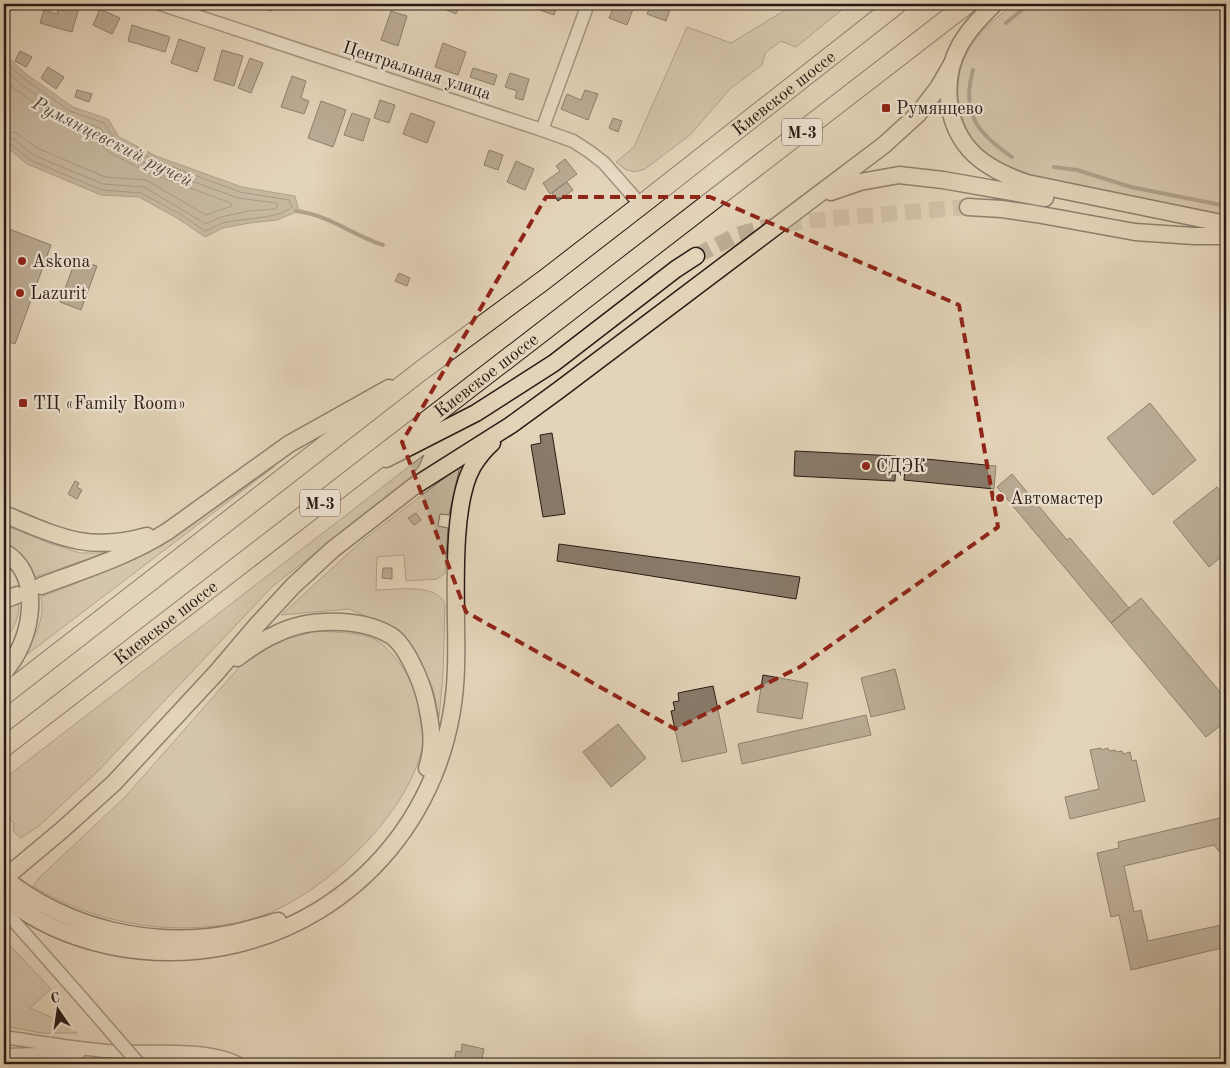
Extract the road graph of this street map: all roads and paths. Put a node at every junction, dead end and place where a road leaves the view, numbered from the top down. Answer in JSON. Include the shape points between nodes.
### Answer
{"nodes":[{"id":1,"x":160,"y":4,"type":"edge"},
{"id":2,"x":588,"y":4,"type":"edge"},
{"id":3,"x":897,"y":4,"type":"edge"},
{"id":4,"x":967,"y":4,"type":"edge"},
{"id":5,"x":994,"y":4,"type":"edge"},
{"id":6,"x":953,"y":62,"type":"junction"},
{"id":7,"x":542,"y":130,"type":"junction"},
{"id":8,"x":808,"y":202,"type":"junction"},
{"id":9,"x":641,"y":205,"type":"junction"},
{"id":10,"x":968,"y":207,"type":"tunnel mouth"},
{"id":11,"x":1226,"y":224,"type":"edge"},
{"id":12,"x":1226,"y":235,"type":"edge"},
{"id":13,"x":696,"y":256,"type":"tunnel mouth"},
{"id":14,"x":422,"y":370,"type":"junction"},
{"id":15,"x":511,"y":425,"type":"junction"},
{"id":16,"x":360,"y":472,"type":"junction"},
{"id":17,"x":4,"y":514,"type":"edge"},
{"id":18,"x":189,"y":516,"type":"junction"},
{"id":19,"x":4,"y":552,"type":"edge"},
{"id":20,"x":41,"y":586,"type":"dead end"},
{"id":21,"x":4,"y":672,"type":"edge"},
{"id":22,"x":218,"y":672,"type":"junction"},
{"id":23,"x":4,"y":695,"type":"edge"},
{"id":24,"x":4,"y":746,"type":"edge"},
{"id":25,"x":8,"y":874,"type":"edge"},
{"id":26,"x":4,"y":897,"type":"edge"},
{"id":27,"x":4,"y":910,"type":"edge"},
{"id":28,"x":4,"y":1037,"type":"edge"},
{"id":29,"x":106,"y":1051,"type":"junction"},
{"id":30,"x":4,"y":1055,"type":"edge"},
{"id":31,"x":139,"y":1064,"type":"edge"},
{"id":32,"x":239,"y":1064,"type":"edge"}],
"edges":[{"from":1,"to":7,"type":"street","name":"Центральная улица"},
{"from":2,"to":7,"type":"street"},
{"from":3,"to":9,"type":"highway","name":"Киевское шоссе","number":"М-3"},
{"from":4,"to":16,"type":"highway","name":"Киевское шоссе","number":"М-3"},
{"from":5,"to":6,"type":"main road","via":[[964,38]]},
{"from":6,"to":8,"type":"main road","via":[[918,114],[884,146]]},
{"from":6,"to":11,"type":"main road","via":[[948,90],[953,120],[969,149],[989,166],[1027,183]]},
{"from":7,"to":9,"type":"street","name":"Центральная улица","via":[[590,152]]},
{"from":8,"to":12,"type":"main road","via":[[860,182],[899,176],[986,187]]},
{"from":8,"to":15,"type":"main road"},
{"from":9,"to":14,"type":"highway","name":"Киевское шоссе","number":"М-3"},
{"from":10,"to":12,"type":"main road","via":[[1028,212],[1135,232]]},
{"from":13,"to":16,"type":"main road","via":[[546,368],[476,413]]},
{"from":14,"to":18,"type":"main road","via":[[289,444]]},
{"from":14,"to":23,"type":"highway","name":"Киевское шоссе","number":"М-3"},
{"from":15,"to":22,"type":"main road","via":[[413,487],[332,550],[257,624]]},
{"from":15,"to":26,"type":"main road","via":[[487,447],[467,479],[457,560],[456,685],[439,763],[424,798],[406,827],[360,880],[322,908],[279,931],[245,942],[185,952],[128,950],[86,940],[35,918]]},
{"from":16,"to":24,"type":"highway","name":"Киевское шоссе","number":"М-3"},
{"from":17,"to":18,"type":"main road","via":[[42,530],[91,544],[146,536]]},
{"from":18,"to":20,"type":"main road","via":[[148,544]]},
{"from":19,"to":21,"type":"main road","via":[[23,568],[30,604],[27,628],[16,656]]},
{"from":22,"to":25,"type":"main road","via":[[114,783]]},
{"from":22,"to":25,"type":"main road","via":[[254,645],[277,633],[298,626],[330,622],[364,625],[391,636],[409,657],[423,690],[432,726],[432,753],[415,799],[384,841],[347,877],[278,921],[234,933],[175,938],[98,927],[54,911],[23,892]]},
{"from":27,"to":31,"type":"street","bridge":true},
{"from":28,"to":29,"type":"street"},
{"from":29,"to":30,"type":"street"},
{"from":29,"to":32,"type":"street","via":[[194,1054]]}]}
